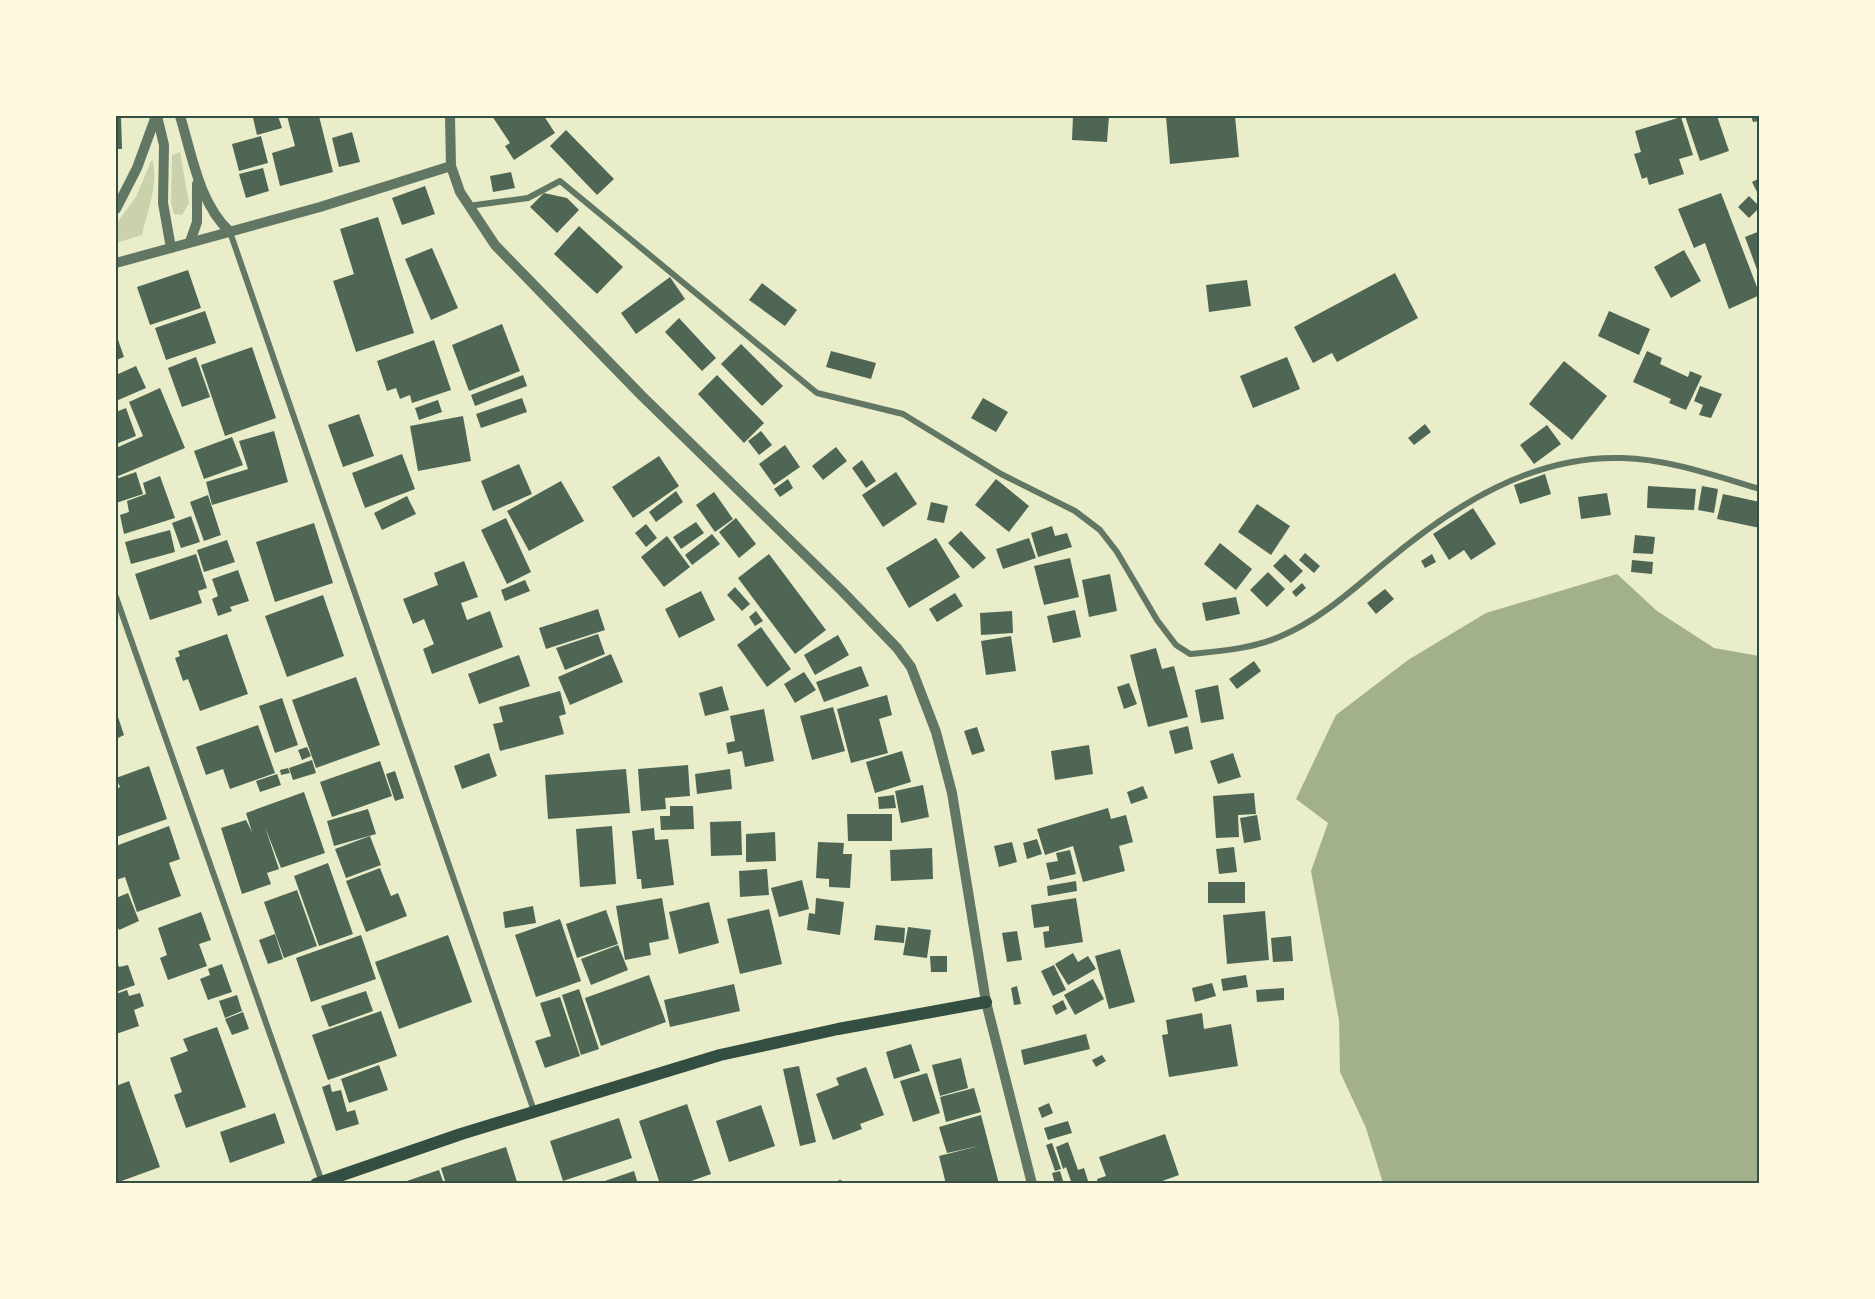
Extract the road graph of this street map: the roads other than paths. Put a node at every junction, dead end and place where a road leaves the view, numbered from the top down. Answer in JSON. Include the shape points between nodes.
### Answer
{"nodes":[{"id":1,"x":157,"y":116,"type":"edge"},
{"id":2,"x":180,"y":116,"type":"edge"},
{"id":3,"x":450,"y":116,"type":"edge"},
{"id":4,"x":451,"y":166,"type":"junction"},
{"id":5,"x":197,"y":172,"type":"junction"},
{"id":6,"x":467,"y":206,"type":"junction"},
{"id":7,"x":116,"y":209,"type":"edge"},
{"id":8,"x":230,"y":232,"type":"junction"},
{"id":9,"x":190,"y":242,"type":"junction"},
{"id":10,"x":171,"y":248,"type":"junction"},
{"id":11,"x":116,"y":263,"type":"edge"},
{"id":12,"x":1760,"y":489,"type":"edge"},
{"id":13,"x":116,"y":597,"type":"edge"},
{"id":14,"x":986,"y":1002,"type":"junction"},
{"id":15,"x":534,"y":1112,"type":"junction"},
{"id":16,"x":319,"y":1183,"type":"edge"},
{"id":17,"x":1032,"y":1184,"type":"edge"}],
"edges":[{"from":1,"to":7,"type":"street"},
{"from":1,"to":10,"type":"street","via":[[164,145],[163,203]]},
{"from":2,"to":5,"type":"street"},
{"from":3,"to":4,"type":"street"},
{"from":4,"to":6,"type":"street"},
{"from":4,"to":8,"type":"street"},
{"from":5,"to":8,"type":"street","via":[[215,218]]},
{"from":5,"to":9,"type":"street","via":[[197,222]]},
{"from":6,"to":12,"type":"street","via":[[528,198],[560,181],[817,393],[903,414],[1001,474],[1076,511],[1112,545],[1157,620],[1176,645],[1190,654],[1249,646],[1309,621],[1459,508],[1522,474],[1589,460],[1622,458]]},
{"from":6,"to":14,"type":"street","via":[[529,283],[842,591],[911,667],[936,732],[952,793]]},
{"from":8,"to":9,"type":"street"},
{"from":8,"to":15,"type":"street"},
{"from":9,"to":10,"type":"street"},
{"from":10,"to":11,"type":"street"},
{"from":13,"to":16,"type":"street"},
{"from":14,"to":15,"type":"main road","via":[[746,1048]]},
{"from":14,"to":17,"type":"street"},
{"from":15,"to":16,"type":"main road"}]}
